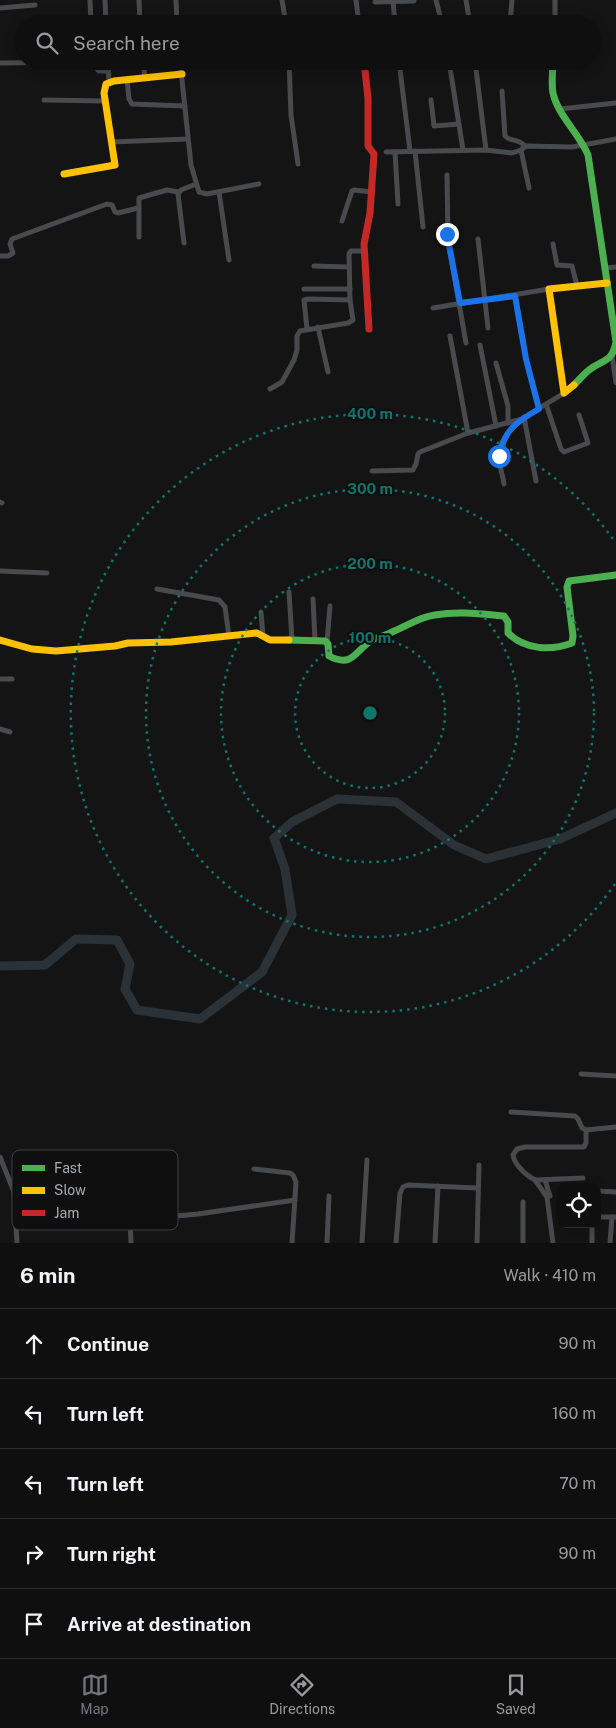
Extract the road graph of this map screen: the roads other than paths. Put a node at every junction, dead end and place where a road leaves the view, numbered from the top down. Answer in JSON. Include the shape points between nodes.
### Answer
{"nodes":[{"id":1,"x":90,"y":0,"type":"edge"},
{"id":2,"x":105,"y":0,"type":"edge"},
{"id":3,"x":139,"y":0,"type":"edge"},
{"id":4,"x":176,"y":0,"type":"edge"},
{"id":5,"x":282,"y":0,"type":"edge"},
{"id":6,"x":356,"y":0,"type":"edge"},
{"id":7,"x":436,"y":0,"type":"edge"},
{"id":8,"x":466,"y":0,"type":"edge"},
{"id":9,"x":512,"y":0,"type":"edge"},
{"id":10,"x":555,"y":0,"type":"edge"},
{"id":11,"x":393,"y":1,"type":"edge"},
{"id":12,"x":414,"y":1,"type":"edge"},
{"id":13,"x":375,"y":2,"type":"dead end"},
{"id":14,"x":35,"y":5,"type":"dead end"},
{"id":15,"x":0,"y":8,"type":"edge"},
{"id":16,"x":91,"y":15,"type":"edge"},
{"id":17,"x":106,"y":15,"type":"edge"},
{"id":18,"x":140,"y":15,"type":"edge"},
{"id":19,"x":177,"y":15,"type":"edge"},
{"id":20,"x":284,"y":15,"type":"edge"},
{"id":21,"x":357,"y":15,"type":"edge"},
{"id":22,"x":394,"y":15,"type":"edge"},
{"id":23,"x":440,"y":15,"type":"edge"},
{"id":24,"x":468,"y":15,"type":"edge"},
{"id":25,"x":511,"y":15,"type":"edge"},
{"id":26,"x":555,"y":15,"type":"edge"},
{"id":27,"x":0,"y":63,"type":"edge"},
{"id":28,"x":15,"y":63,"type":"edge"},
{"id":29,"x":97,"y":70,"type":"edge"},
{"id":30,"x":145,"y":70,"type":"edge"},
{"id":31,"x":181,"y":70,"type":"edge"},
{"id":32,"x":289,"y":70,"type":"edge"},
{"id":33,"x":365,"y":70,"type":"edge"},
{"id":34,"x":400,"y":70,"type":"edge"},
{"id":35,"x":450,"y":70,"type":"edge"},
{"id":36,"x":476,"y":70,"type":"edge"},
{"id":37,"x":553,"y":70,"type":"edge"},
{"id":38,"x":108,"y":71,"type":"joint"},
{"id":39,"x":182,"y":74,"type":"junction"},
{"id":40,"x":145,"y":78,"type":"junction"},
{"id":41,"x":127,"y":79,"type":"junction"},
{"id":42,"x":108,"y":82,"type":"junction"},
{"id":43,"x":502,"y":91,"type":"dead end"},
{"id":44,"x":44,"y":100,"type":"dead end"},
{"id":45,"x":431,"y":100,"type":"dead end"},
{"id":46,"x":105,"y":102,"type":"junction"},
{"id":47,"x":616,"y":103,"type":"edge"},
{"id":48,"x":185,"y":106,"type":"junction"},
{"id":49,"x":560,"y":109,"type":"junction"},
{"id":50,"x":459,"y":124,"type":"junction"},
{"id":51,"x":188,"y":139,"type":"junction"},
{"id":52,"x":616,"y":139,"type":"edge"},
{"id":53,"x":111,"y":142,"type":"junction"},
{"id":54,"x":585,"y":145,"type":"junction"},
{"id":55,"x":523,"y":148,"type":"junction"},
{"id":56,"x":463,"y":150,"type":"junction"},
{"id":57,"x":486,"y":150,"type":"junction"},
{"id":58,"x":413,"y":151,"type":"junction"},
{"id":59,"x":386,"y":152,"type":"dead end"},
{"id":60,"x":395,"y":152,"type":"junction"},
{"id":61,"x":298,"y":164,"type":"dead end"},
{"id":62,"x":64,"y":174,"type":"dead end"},
{"id":63,"x":447,"y":175,"type":"dead end"},
{"id":64,"x":196,"y":184,"type":"junction"},
{"id":65,"x":259,"y":184,"type":"dead end"},
{"id":66,"x":529,"y":188,"type":"dead end"},
{"id":67,"x":179,"y":192,"type":"junction"},
{"id":68,"x":219,"y":192,"type":"junction"},
{"id":69,"x":372,"y":192,"type":"junction"},
{"id":70,"x":398,"y":204,"type":"dead end"},
{"id":71,"x":138,"y":208,"type":"junction"},
{"id":72,"x":342,"y":221,"type":"dead end"},
{"id":73,"x":423,"y":227,"type":"dead end"},
{"id":74,"x":139,"y":237,"type":"dead end"},
{"id":75,"x":478,"y":239,"type":"dead end"},
{"id":76,"x":184,"y":243,"type":"dead end"},
{"id":77,"x":553,"y":244,"type":"dead end"},
{"id":78,"x":364,"y":251,"type":"junction"},
{"id":79,"x":0,"y":256,"type":"edge"},
{"id":80,"x":229,"y":260,"type":"dead end"},
{"id":81,"x":314,"y":266,"type":"dead end"},
{"id":82,"x":349,"y":267,"type":"junction"},
{"id":83,"x":616,"y":267,"type":"edge"},
{"id":84,"x":605,"y":268,"type":"junction"},
{"id":85,"x":607,"y":283,"type":"junction"},
{"id":86,"x":577,"y":286,"type":"junction"},
{"id":87,"x":304,"y":289,"type":"dead end"},
{"id":88,"x":350,"y":289,"type":"junction"},
{"id":89,"x":548,"y":289,"type":"junction"},
{"id":90,"x":515,"y":296,"type":"junction"},
{"id":91,"x":350,"y":300,"type":"junction"},
{"id":92,"x":485,"y":300,"type":"junction"},
{"id":93,"x":460,"y":303,"type":"junction"},
{"id":94,"x":613,"y":307,"type":"edge"},
{"id":95,"x":433,"y":308,"type":"dead end"},
{"id":96,"x":318,"y":328,"type":"junction"},
{"id":97,"x":488,"y":328,"type":"dead end"},
{"id":98,"x":307,"y":329,"type":"junction"},
{"id":99,"x":369,"y":329,"type":"dead end"},
{"id":100,"x":450,"y":336,"type":"dead end"},
{"id":101,"x":466,"y":343,"type":"dead end"},
{"id":102,"x":480,"y":345,"type":"dead end"},
{"id":103,"x":612,"y":356,"type":"junction"},
{"id":104,"x":496,"y":363,"type":"dead end"},
{"id":105,"x":328,"y":372,"type":"dead end"},
{"id":106,"x":616,"y":383,"type":"edge"},
{"id":107,"x":270,"y":389,"type":"dead end"},
{"id":108,"x":564,"y":393,"type":"junction"},
{"id":109,"x":546,"y":404,"type":"junction"},
{"id":110,"x":539,"y":409,"type":"junction"},
{"id":111,"x":579,"y":415,"type":"dead end"},
{"id":112,"x":523,"y":418,"type":"junction"},
{"id":113,"x":508,"y":422,"type":"junction"},
{"id":114,"x":496,"y":426,"type":"junction"},
{"id":115,"x":468,"y":433,"type":"junction"},
{"id":116,"x":372,"y":471,"type":"dead end"},
{"id":117,"x":536,"y":481,"type":"dead end"},
{"id":118,"x":504,"y":484,"type":"dead end"},
{"id":119,"x":0,"y":570,"type":"edge"},
{"id":120,"x":48,"y":573,"type":"dead end"},
{"id":121,"x":616,"y":575,"type":"edge"},
{"id":122,"x":157,"y":589,"type":"dead end"},
{"id":123,"x":288,"y":592,"type":"dead end"},
{"id":124,"x":313,"y":599,"type":"dead end"},
{"id":125,"x":330,"y":606,"type":"dead end"},
{"id":126,"x":260,"y":612,"type":"dead end"},
{"id":127,"x":229,"y":636,"type":"junction"},
{"id":128,"x":263,"y":636,"type":"junction"},
{"id":129,"x":0,"y":640,"type":"edge"},
{"id":130,"x":292,"y":640,"type":"junction"},
{"id":131,"x":314,"y":640,"type":"junction"},
{"id":132,"x":327,"y":642,"type":"junction"},
{"id":133,"x":0,"y":679,"type":"edge"},
{"id":134,"x":12,"y":679,"type":"dead end"},
{"id":135,"x":0,"y":729,"type":"edge"},
{"id":136,"x":10,"y":732,"type":"dead end"},
{"id":137,"x":581,"y":1074,"type":"dead end"},
{"id":138,"x":616,"y":1076,"type":"edge"},
{"id":139,"x":511,"y":1112,"type":"dead end"},
{"id":140,"x":616,"y":1127,"type":"edge"},
{"id":141,"x":586,"y":1130,"type":"junction"},
{"id":142,"x":0,"y":1157,"type":"edge"},
{"id":143,"x":367,"y":1160,"type":"dead end"},
{"id":144,"x":1,"y":1165,"type":"edge"},
{"id":145,"x":479,"y":1165,"type":"dead end"},
{"id":146,"x":254,"y":1169,"type":"dead end"},
{"id":147,"x":583,"y":1178,"type":"dead end"},
{"id":148,"x":534,"y":1180,"type":"junction"},
{"id":149,"x":545,"y":1180,"type":"junction"},
{"id":150,"x":438,"y":1186,"type":"junction"},
{"id":151,"x":12,"y":1188,"type":"edge"},
{"id":152,"x":478,"y":1188,"type":"junction"},
{"id":153,"x":601,"y":1191,"type":"edge"},
{"id":154,"x":616,"y":1192,"type":"edge"},
{"id":155,"x":329,"y":1196,"type":"dead end"},
{"id":156,"x":550,"y":1196,"type":"dead end"},
{"id":157,"x":295,"y":1200,"type":"junction"},
{"id":158,"x":523,"y":1202,"type":"dead end"},
{"id":159,"x":178,"y":1216,"type":"edge"},
{"id":160,"x":601,"y":1217,"type":"edge"},
{"id":161,"x":614,"y":1217,"type":"edge"},
{"id":162,"x":592,"y":1228,"type":"edge"},
{"id":163,"x":16,"y":1230,"type":"edge"},
{"id":164,"x":131,"y":1230,"type":"edge"},
{"id":165,"x":17,"y":1243,"type":"edge"},
{"id":166,"x":132,"y":1243,"type":"edge"},
{"id":167,"x":292,"y":1243,"type":"edge"},
{"id":168,"x":327,"y":1243,"type":"edge"},
{"id":169,"x":362,"y":1243,"type":"edge"},
{"id":170,"x":396,"y":1243,"type":"edge"},
{"id":171,"x":434,"y":1243,"type":"edge"},
{"id":172,"x":478,"y":1243,"type":"edge"},
{"id":173,"x":523,"y":1243,"type":"edge"},
{"id":174,"x":553,"y":1243,"type":"edge"},
{"id":175,"x":592,"y":1243,"type":"edge"},
{"id":176,"x":610,"y":1243,"type":"edge"}],
"edges":[{"from":1,"to":16,"type":"street"},
{"from":2,"to":17,"type":"street"},
{"from":3,"to":18,"type":"street"},
{"from":4,"to":19,"type":"street"},
{"from":5,"to":20,"type":"street"},
{"from":6,"to":21,"type":"street"},
{"from":7,"to":23,"type":"street"},
{"from":8,"to":24,"type":"street"},
{"from":9,"to":25,"type":"street"},
{"from":10,"to":26,"type":"street"},
{"from":11,"to":12,"type":"street"},
{"from":11,"to":13,"type":"street"},
{"from":11,"to":22,"type":"street"},
{"from":14,"to":15,"type":"street"},
{"from":27,"to":28,"type":"street"},
{"from":29,"to":38,"type":"street"},
{"from":30,"to":40,"type":"street"},
{"from":31,"to":39,"type":"street"},
{"from":32,"to":61,"type":"street"},
{"from":33,"to":69,"type":"street","via":[[368,146],[374,154]]},
{"from":34,"to":58,"type":"street"},
{"from":35,"to":50,"type":"street"},
{"from":36,"to":57,"type":"street"},
{"from":37,"to":49,"type":"street","via":[[552,87]]},
{"from":38,"to":42,"type":"street"},
{"from":39,"to":40,"type":"street"},
{"from":39,"to":48,"type":"street"},
{"from":40,"to":41,"type":"street"},
{"from":41,"to":42,"type":"street"},
{"from":41,"to":48,"type":"street","via":[[132,104]]},
{"from":42,"to":46,"type":"street","via":[[104,88]]},
{"from":43,"to":55,"type":"street","via":[[505,136],[520,141]]},
{"from":44,"to":46,"type":"street"},
{"from":45,"to":50,"type":"street","via":[[434,126]]},
{"from":46,"to":53,"type":"street"},
{"from":47,"to":49,"type":"street"},
{"from":48,"to":51,"type":"street"},
{"from":49,"to":54,"type":"street"},
{"from":50,"to":56,"type":"street"},
{"from":51,"to":53,"type":"street"},
{"from":51,"to":64,"type":"street"},
{"from":52,"to":54,"type":"street"},
{"from":53,"to":62,"type":"street","via":[[113,166]]},
{"from":54,"to":55,"type":"street"},
{"from":54,"to":84,"type":"street"},
{"from":55,"to":57,"type":"street","via":[[512,153]]},
{"from":55,"to":66,"type":"street"},
{"from":56,"to":57,"type":"street"},
{"from":56,"to":58,"type":"street"},
{"from":58,"to":60,"type":"street"},
{"from":58,"to":73,"type":"street"},
{"from":59,"to":60,"type":"street"},
{"from":60,"to":70,"type":"street"},
{"from":63,"to":93,"type":"street","via":[[448,242]]},
{"from":64,"to":67,"type":"street"},
{"from":64,"to":68,"type":"street","via":[[201,194]]},
{"from":65,"to":68,"type":"street"},
{"from":67,"to":71,"type":"street","via":[[167,190],[141,196]]},
{"from":67,"to":76,"type":"street"},
{"from":68,"to":80,"type":"street"},
{"from":69,"to":72,"type":"street","via":[[352,191]]},
{"from":69,"to":78,"type":"street"},
{"from":71,"to":74,"type":"street"},
{"from":71,"to":79,"type":"street","via":[[118,213],[107,204],[12,239],[13,253]]},
{"from":75,"to":92,"type":"street"},
{"from":77,"to":86,"type":"street","via":[[557,265],[572,266]]},
{"from":78,"to":82,"type":"street","via":[[350,252]]},
{"from":78,"to":99,"type":"street"},
{"from":81,"to":82,"type":"street"},
{"from":82,"to":88,"type":"street"},
{"from":83,"to":84,"type":"street"},
{"from":84,"to":85,"type":"street"},
{"from":85,"to":86,"type":"street"},
{"from":85,"to":94,"type":"street"},
{"from":86,"to":89,"type":"street"},
{"from":87,"to":88,"type":"street"},
{"from":88,"to":91,"type":"street"},
{"from":89,"to":90,"type":"street"},
{"from":89,"to":108,"type":"street"},
{"from":90,"to":92,"type":"street"},
{"from":90,"to":110,"type":"street"},
{"from":91,"to":96,"type":"street","via":[[352,322]]},
{"from":91,"to":98,"type":"street","via":[[304,300]]},
{"from":92,"to":93,"type":"street"},
{"from":92,"to":97,"type":"street"},
{"from":93,"to":95,"type":"street"},
{"from":93,"to":101,"type":"street"},
{"from":94,"to":103,"type":"street","via":[[616,342]]},
{"from":96,"to":98,"type":"street"},
{"from":96,"to":105,"type":"street"},
{"from":98,"to":107,"type":"street","via":[[298,333],[296,356],[282,382]]},
{"from":100,"to":115,"type":"street"},
{"from":102,"to":114,"type":"street"},
{"from":103,"to":106,"type":"street"},
{"from":103,"to":108,"type":"street","via":[[590,369]]},
{"from":104,"to":113,"type":"street"},
{"from":108,"to":109,"type":"street"},
{"from":109,"to":110,"type":"street"},
{"from":109,"to":111,"type":"street","via":[[564,452],[588,443]]},
{"from":110,"to":112,"type":"street"},
{"from":112,"to":113,"type":"street"},
{"from":112,"to":117,"type":"street"},
{"from":112,"to":118,"type":"street","via":[[503,440],[499,461]]},
{"from":113,"to":114,"type":"street"},
{"from":114,"to":115,"type":"street"},
{"from":115,"to":116,"type":"street","via":[[420,452],[413,470]]},
{"from":119,"to":120,"type":"street"},
{"from":121,"to":132,"type":"street","via":[[567,583],[573,636],[572,643],[566,645],[542,649],[516,641],[508,633],[507,620],[502,616],[455,613],[413,621],[370,642],[347,660],[331,657]]},
{"from":122,"to":127,"type":"street","via":[[219,600],[225,607]]},
{"from":123,"to":130,"type":"street"},
{"from":124,"to":131,"type":"street"},
{"from":125,"to":132,"type":"street"},
{"from":126,"to":128,"type":"street"},
{"from":127,"to":128,"type":"street","via":[[257,633]]},
{"from":127,"to":129,"type":"street","via":[[44,651]]},
{"from":128,"to":130,"type":"street","via":[[270,640]]},
{"from":130,"to":131,"type":"street"},
{"from":131,"to":132,"type":"street"},
{"from":133,"to":134,"type":"street"},
{"from":135,"to":136,"type":"street"},
{"from":137,"to":138,"type":"street"},
{"from":139,"to":141,"type":"street","via":[[575,1116]]},
{"from":140,"to":141,"type":"street"},
{"from":141,"to":148,"type":"street","via":[[584,1147],[525,1147],[514,1151],[514,1162]]},
{"from":142,"to":144,"type":"street"},
{"from":143,"to":169,"type":"street"},
{"from":144,"to":151,"type":"street"},
{"from":145,"to":152,"type":"street"},
{"from":146,"to":157,"type":"street","via":[[293,1175]]},
{"from":147,"to":149,"type":"street"},
{"from":148,"to":149,"type":"street"},
{"from":148,"to":174,"type":"street","via":[[547,1197]]},
{"from":149,"to":156,"type":"street"},
{"from":150,"to":152,"type":"street"},
{"from":150,"to":170,"type":"street","via":[[408,1185],[402,1188]]},
{"from":150,"to":171,"type":"street"},
{"from":152,"to":172,"type":"street"},
{"from":153,"to":154,"type":"street"},
{"from":155,"to":168,"type":"street"},
{"from":157,"to":159,"type":"street"},
{"from":157,"to":167,"type":"street"},
{"from":158,"to":173,"type":"street"},
{"from":160,"to":161,"type":"street"},
{"from":161,"to":176,"type":"street"},
{"from":162,"to":175,"type":"street"},
{"from":163,"to":165,"type":"street"},
{"from":164,"to":166,"type":"street"}]}
